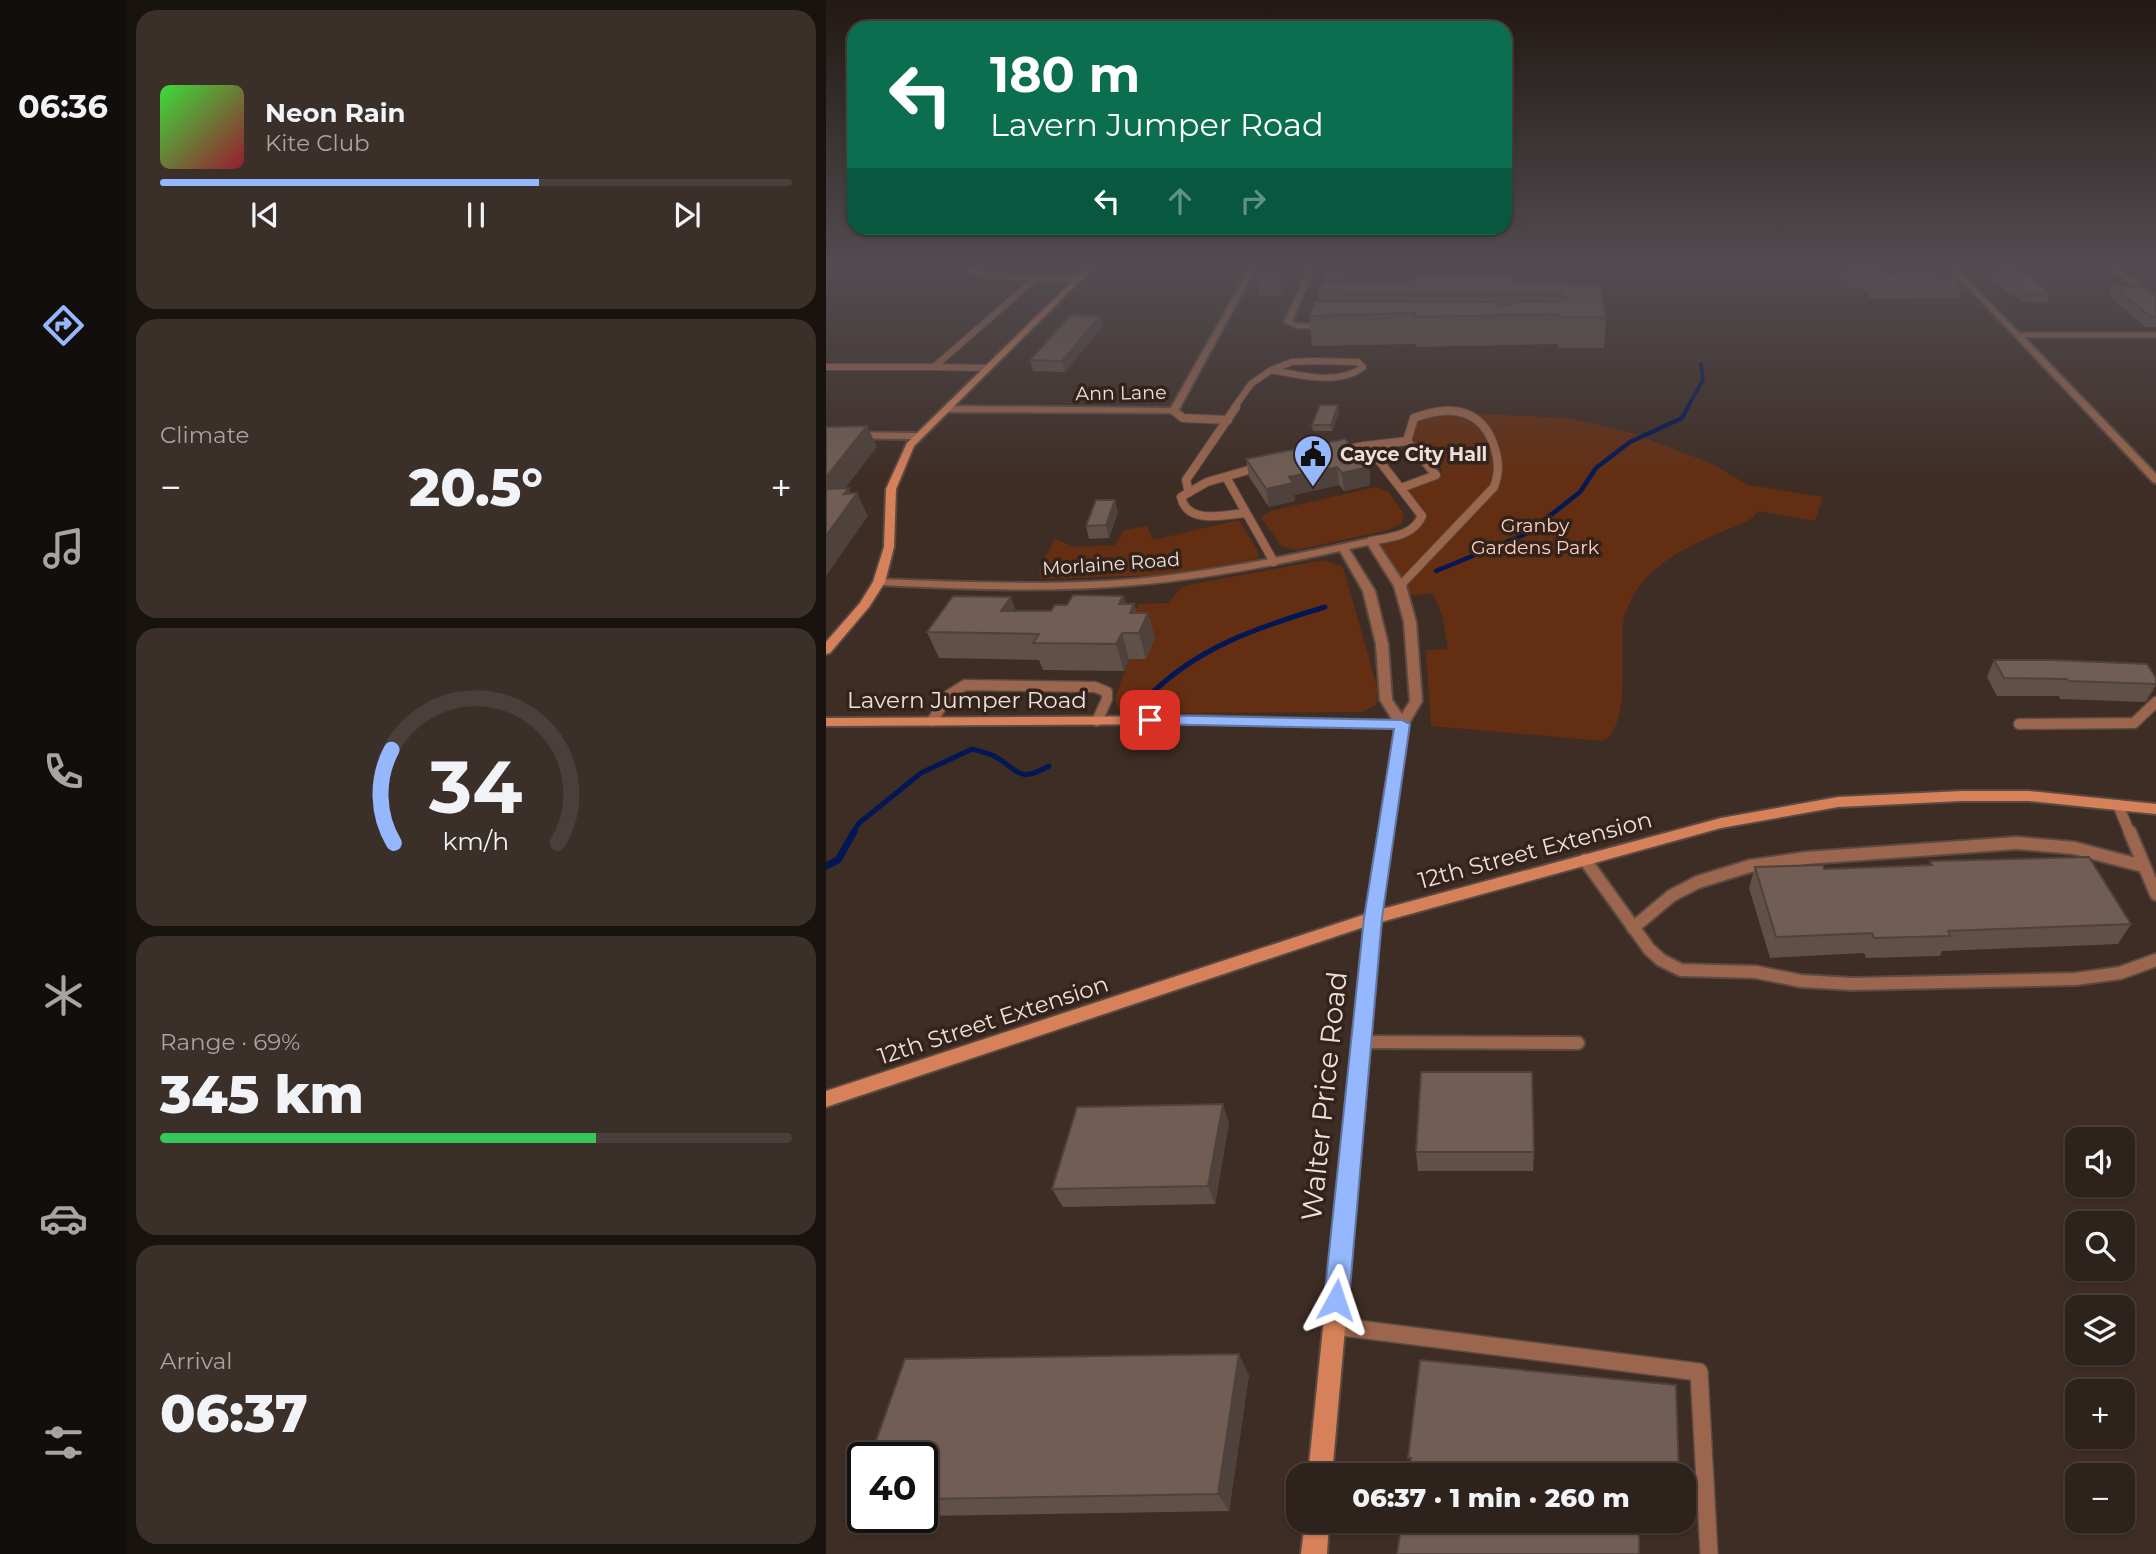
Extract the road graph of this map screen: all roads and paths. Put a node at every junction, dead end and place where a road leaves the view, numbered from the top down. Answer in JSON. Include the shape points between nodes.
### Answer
{"nodes":[{"id":1,"x":967,"y":339,"type":"edge"},
{"id":2,"x":1018,"y":339,"type":"edge"},
{"id":3,"x":1214,"y":339,"type":"edge"},
{"id":4,"x":2020,"y":339,"type":"edge"},
{"id":5,"x":826,"y":367,"type":"edge"},
{"id":6,"x":934,"y":367,"type":"junction"},
{"id":7,"x":988,"y":368,"type":"junction"},
{"id":8,"x":1271,"y":370,"type":"junction"},
{"id":9,"x":946,"y":409,"type":"junction"},
{"id":10,"x":1174,"y":411,"type":"junction"},
{"id":11,"x":1228,"y":420,"type":"junction"},
{"id":12,"x":826,"y":435,"type":"edge"},
{"id":13,"x":918,"y":436,"type":"junction"},
{"id":14,"x":1407,"y":442,"type":"junction"},
{"id":15,"x":1364,"y":446,"type":"junction"},
{"id":16,"x":1337,"y":451,"type":"edge"},
{"id":17,"x":1271,"y":464,"type":"edge"},
{"id":18,"x":1226,"y":477,"type":"junction"},
{"id":19,"x":2156,"y":480,"type":"edge"},
{"id":20,"x":1401,"y":488,"type":"junction"},
{"id":21,"x":1188,"y":489,"type":"junction"},
{"id":22,"x":1246,"y":513,"type":"junction"},
{"id":23,"x":1371,"y":541,"type":"junction"},
{"id":24,"x":1342,"y":547,"type":"junction"},
{"id":25,"x":1274,"y":562,"type":"junction"},
{"id":26,"x":879,"y":582,"type":"junction"},
{"id":27,"x":1400,"y":586,"type":"junction"},
{"id":28,"x":828,"y":646,"type":"edge"},
{"id":29,"x":2156,"y":702,"type":"edge"},
{"id":30,"x":932,"y":721,"type":"junction"},
{"id":31,"x":1097,"y":721,"type":"junction"},
{"id":32,"x":826,"y":722,"type":"edge"},
{"id":33,"x":1402,"y":724,"type":"junction"},
{"id":34,"x":2020,"y":724,"type":"dead end"},
{"id":35,"x":2118,"y":805,"type":"junction"},
{"id":36,"x":2156,"y":808,"type":"edge"},
{"id":37,"x":1586,"y":860,"type":"junction"},
{"id":38,"x":2143,"y":866,"type":"junction"},
{"id":39,"x":2156,"y":894,"type":"edge"},
{"id":40,"x":1373,"y":918,"type":"junction"},
{"id":41,"x":1633,"y":928,"type":"junction"},
{"id":42,"x":2156,"y":960,"type":"edge"},
{"id":43,"x":1361,"y":1042,"type":"junction"},
{"id":44,"x":1578,"y":1043,"type":"dead end"},
{"id":45,"x":826,"y":1099,"type":"edge"},
{"id":46,"x":1334,"y":1326,"type":"junction"},
{"id":47,"x":1321,"y":1463,"type":"edge"},
{"id":48,"x":1316,"y":1533,"type":"edge"},
{"id":49,"x":1314,"y":1554,"type":"edge"},
{"id":50,"x":1709,"y":1554,"type":"edge"}],
"edges":[{"from":1,"to":6,"type":"lane"},
{"from":2,"to":7,"type":"street"},
{"from":3,"to":10,"type":"street","name":"Ann Lane"},
{"from":4,"to":19,"type":"street"},
{"from":5,"to":6,"type":"lane"},
{"from":6,"to":7,"type":"lane"},
{"from":7,"to":9,"type":"street"},
{"from":8,"to":8,"type":"lane","via":[[1312,360],[1358,362],[1363,367],[1345,377]]},
{"from":8,"to":11,"type":"lane","via":[[1251,384]]},
{"from":9,"to":10,"type":"street","name":"Ann Lane"},
{"from":9,"to":13,"type":"street"},
{"from":10,"to":11,"type":"lane","via":[[1183,418]]},
{"from":11,"to":21,"type":"lane","via":[[1186,480]]},
{"from":12,"to":13,"type":"street"},
{"from":13,"to":26,"type":"street","via":[[905,452],[891,489],[889,547]]},
{"from":14,"to":15,"type":"lane"},
{"from":14,"to":20,"type":"lane","via":[[1436,475]]},
{"from":14,"to":27,"type":"lane","via":[[1414,418],[1421,415],[1475,416],[1486,430],[1500,474],[1494,486]]},
{"from":15,"to":16,"type":"lane"},
{"from":15,"to":20,"type":"lane"},
{"from":17,"to":18,"type":"lane"},
{"from":18,"to":21,"type":"lane"},
{"from":18,"to":22,"type":"lane"},
{"from":20,"to":23,"type":"lane","via":[[1422,516],[1420,523],[1406,534]]},
{"from":21,"to":22,"type":"lane","via":[[1181,497],[1189,513]]},
{"from":22,"to":25,"type":"lane"},
{"from":23,"to":24,"type":"street","name":"Morlaine Road"},
{"from":23,"to":27,"type":"street"},
{"from":24,"to":25,"type":"street","name":"Morlaine Road"},
{"from":24,"to":33,"type":"street","via":[[1369,591],[1382,644],[1386,700]]},
{"from":25,"to":26,"type":"street","name":"Morlaine Road","via":[[1208,574],[1098,584],[1007,587]]},
{"from":26,"to":28,"type":"street"},
{"from":27,"to":33,"type":"street","via":[[1410,622],[1416,701]]},
{"from":29,"to":34,"type":"lane","via":[[2134,723]]},
{"from":30,"to":31,"type":"street","name":"Lavern Jumper Road"},
{"from":30,"to":31,"type":"lane","via":[[954,688],[965,685],[1095,687],[1108,692]]},
{"from":30,"to":32,"type":"street","name":"Lavern Jumper Road"},
{"from":31,"to":33,"type":"street","name":"Lavern Jumper Road"},
{"from":33,"to":40,"type":"street","name":"Walter Price Road"},
{"from":35,"to":36,"type":"street","name":"12th Street Extension"},
{"from":35,"to":37,"type":"street","name":"12th Street Extension","via":[[2029,796],[1838,802],[1721,823]]},
{"from":35,"to":38,"type":"lane"},
{"from":37,"to":40,"type":"street","name":"12th Street Extension"},
{"from":37,"to":41,"type":"lane"},
{"from":38,"to":39,"type":"lane"},
{"from":38,"to":41,"type":"lane","via":[[2085,849],[2047,844],[1791,861],[1736,868],[1694,883]]},
{"from":40,"to":43,"type":"street","name":"Walter Price Road"},
{"from":40,"to":45,"type":"street","name":"12th Street Extension"},
{"from":41,"to":42,"type":"lane","via":[[1658,959],[1672,967],[1756,972],[1805,982],[1868,985],[2073,978],[2118,972]]},
{"from":43,"to":44,"type":"lane"},
{"from":43,"to":46,"type":"street","name":"Walter Price Road"},
{"from":46,"to":47,"type":"street","name":"Walter Price Road"},
{"from":46,"to":50,"type":"lane","via":[[1699,1372]]},
{"from":48,"to":49,"type":"street"}]}
